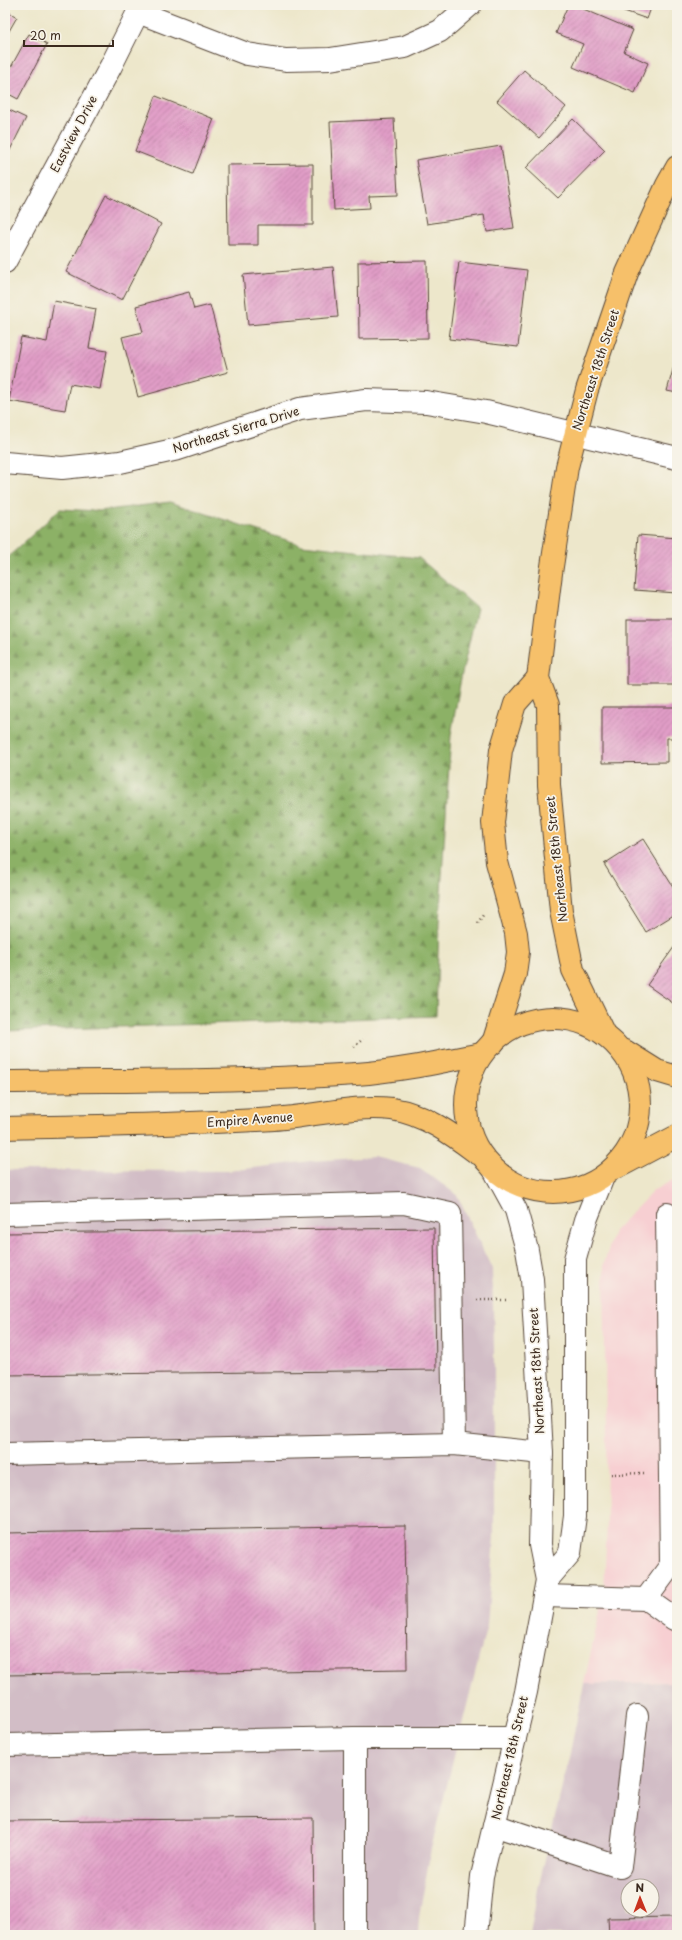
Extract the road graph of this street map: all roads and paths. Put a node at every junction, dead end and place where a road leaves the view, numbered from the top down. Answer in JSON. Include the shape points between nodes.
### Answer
{"nodes":[{"id":1,"x":470,"y":5,"type":"edge"},
{"id":2,"x":139,"y":8,"type":"edge"},
{"id":3,"x":677,"y":167,"type":"edge"},
{"id":4,"x":5,"y":262,"type":"edge"},
{"id":5,"x":576,"y":433,"type":"junction"},
{"id":6,"x":677,"y":458,"type":"edge"},
{"id":7,"x":5,"y":463,"type":"edge"},
{"id":8,"x":538,"y":678,"type":"junction"},
{"id":9,"x":611,"y":1041,"type":"junction"},
{"id":10,"x":487,"y":1049,"type":"junction"},
{"id":11,"x":677,"y":1077,"type":"edge"},
{"id":12,"x":5,"y":1082,"type":"edge"},
{"id":13,"x":5,"y":1128,"type":"edge"},
{"id":14,"x":677,"y":1136,"type":"edge"},
{"id":15,"x":487,"y":1162,"type":"junction"},
{"id":16,"x":607,"y":1173,"type":"junction"},
{"id":17,"x":5,"y":1214,"type":"edge"},
{"id":18,"x":667,"y":1214,"type":"dead end"},
{"id":19,"x":672,"y":1261,"type":"edge"},
{"id":20,"x":673,"y":1298,"type":"edge"},
{"id":21,"x":454,"y":1444,"type":"junction"},
{"id":22,"x":673,"y":1447,"type":"edge"},
{"id":23,"x":542,"y":1453,"type":"junction"},
{"id":24,"x":5,"y":1454,"type":"edge"},
{"id":25,"x":670,"y":1473,"type":"junction"},
{"id":26,"x":610,"y":1474,"type":"dead end"},
{"id":27,"x":546,"y":1588,"type":"junction"},
{"id":28,"x":646,"y":1599,"type":"junction"},
{"id":29,"x":677,"y":1619,"type":"edge"},
{"id":30,"x":636,"y":1716,"type":"dead end"},
{"id":31,"x":355,"y":1738,"type":"junction"},
{"id":32,"x":515,"y":1738,"type":"junction"},
{"id":33,"x":5,"y":1745,"type":"edge"},
{"id":34,"x":494,"y":1825,"type":"junction"},
{"id":35,"x":355,"y":1935,"type":"edge"},
{"id":36,"x":476,"y":1935,"type":"edge"}],
"edges":[{"from":1,"to":2,"type":"street","via":[[440,31],[405,47],[330,59],[286,60],[247,54]]},
{"from":2,"to":4,"type":"street","name":"Eastview Drive","via":[[111,66]]},
{"from":3,"to":5,"type":"main road","name":"Northeast 18th Street","via":[[627,272],[587,390]]},
{"from":5,"to":6,"type":"street","name":"Northeast Sierra Drive"},
{"from":5,"to":7,"type":"street","name":"Northeast Sierra Drive","via":[[471,409],[426,402],[366,400],[300,409],[178,449],[120,462],[62,468]]},
{"from":5,"to":8,"type":"main road","name":"Northeast 18th Street","via":[[566,467]]},
{"from":8,"to":9,"type":"main road","name":"Northeast 18th Street","via":[[548,705],[549,785],[561,911],[573,970]]},
{"from":8,"to":10,"type":"main road","via":[[515,704],[501,750],[493,823],[497,862],[516,933],[518,952],[515,974]]},
{"from":9,"to":10,"type":"main road","via":[[579,1022],[552,1018],[525,1022],[501,1035]]},
{"from":9,"to":11,"type":"main road","via":[[657,1071]]},
{"from":9,"to":16,"type":"main road","name":"Northeast 18th Street","via":[[635,1070],[640,1093],[639,1121],[630,1148]]},
{"from":10,"to":12,"type":"main road","via":[[420,1066],[356,1074]]},
{"from":10,"to":15,"type":"main road","via":[[469,1078],[465,1105],[469,1132]]},
{"from":13,"to":15,"type":"main road","name":"Empire Avenue","via":[[182,1125],[285,1119],[365,1109],[392,1109],[416,1116],[449,1132]]},
{"from":14,"to":16,"type":"main road"},
{"from":15,"to":16,"type":"main road","name":"Empire Avenue","via":[[502,1177],[529,1190],[558,1193],[587,1186]]},
{"from":15,"to":23,"type":"street","name":"Northeast 18th Street","via":[[516,1210],[527,1250],[532,1279]]},
{"from":16,"to":27,"type":"street","name":"Northeast 18th Street","via":[[586,1220],[575,1259],[575,1516],[570,1553]]},
{"from":17,"to":21,"type":"street","via":[[404,1203],[450,1213]]},
{"from":18,"to":19,"type":"street"},
{"from":19,"to":20,"type":"street"},
{"from":20,"to":22,"type":"street"},
{"from":21,"to":23,"type":"street"},
{"from":21,"to":24,"type":"street"},
{"from":22,"to":25,"type":"street"},
{"from":23,"to":27,"type":"street","name":"Northeast 18th Street","via":[[540,1545]]},
{"from":25,"to":26,"type":"path"},
{"from":25,"to":28,"type":"street","via":[[671,1565]]},
{"from":27,"to":28,"type":"street"},
{"from":27,"to":32,"type":"street","name":"Northeast 18th Street"},
{"from":28,"to":29,"type":"street"},
{"from":30,"to":34,"type":"street","via":[[620,1867]]},
{"from":31,"to":32,"type":"street"},
{"from":31,"to":33,"type":"street"},
{"from":31,"to":35,"type":"street"},
{"from":32,"to":34,"type":"street","name":"Northeast 18th Street"},
{"from":34,"to":36,"type":"street","name":"Northeast 18th Street","via":[[482,1876]]}]}
